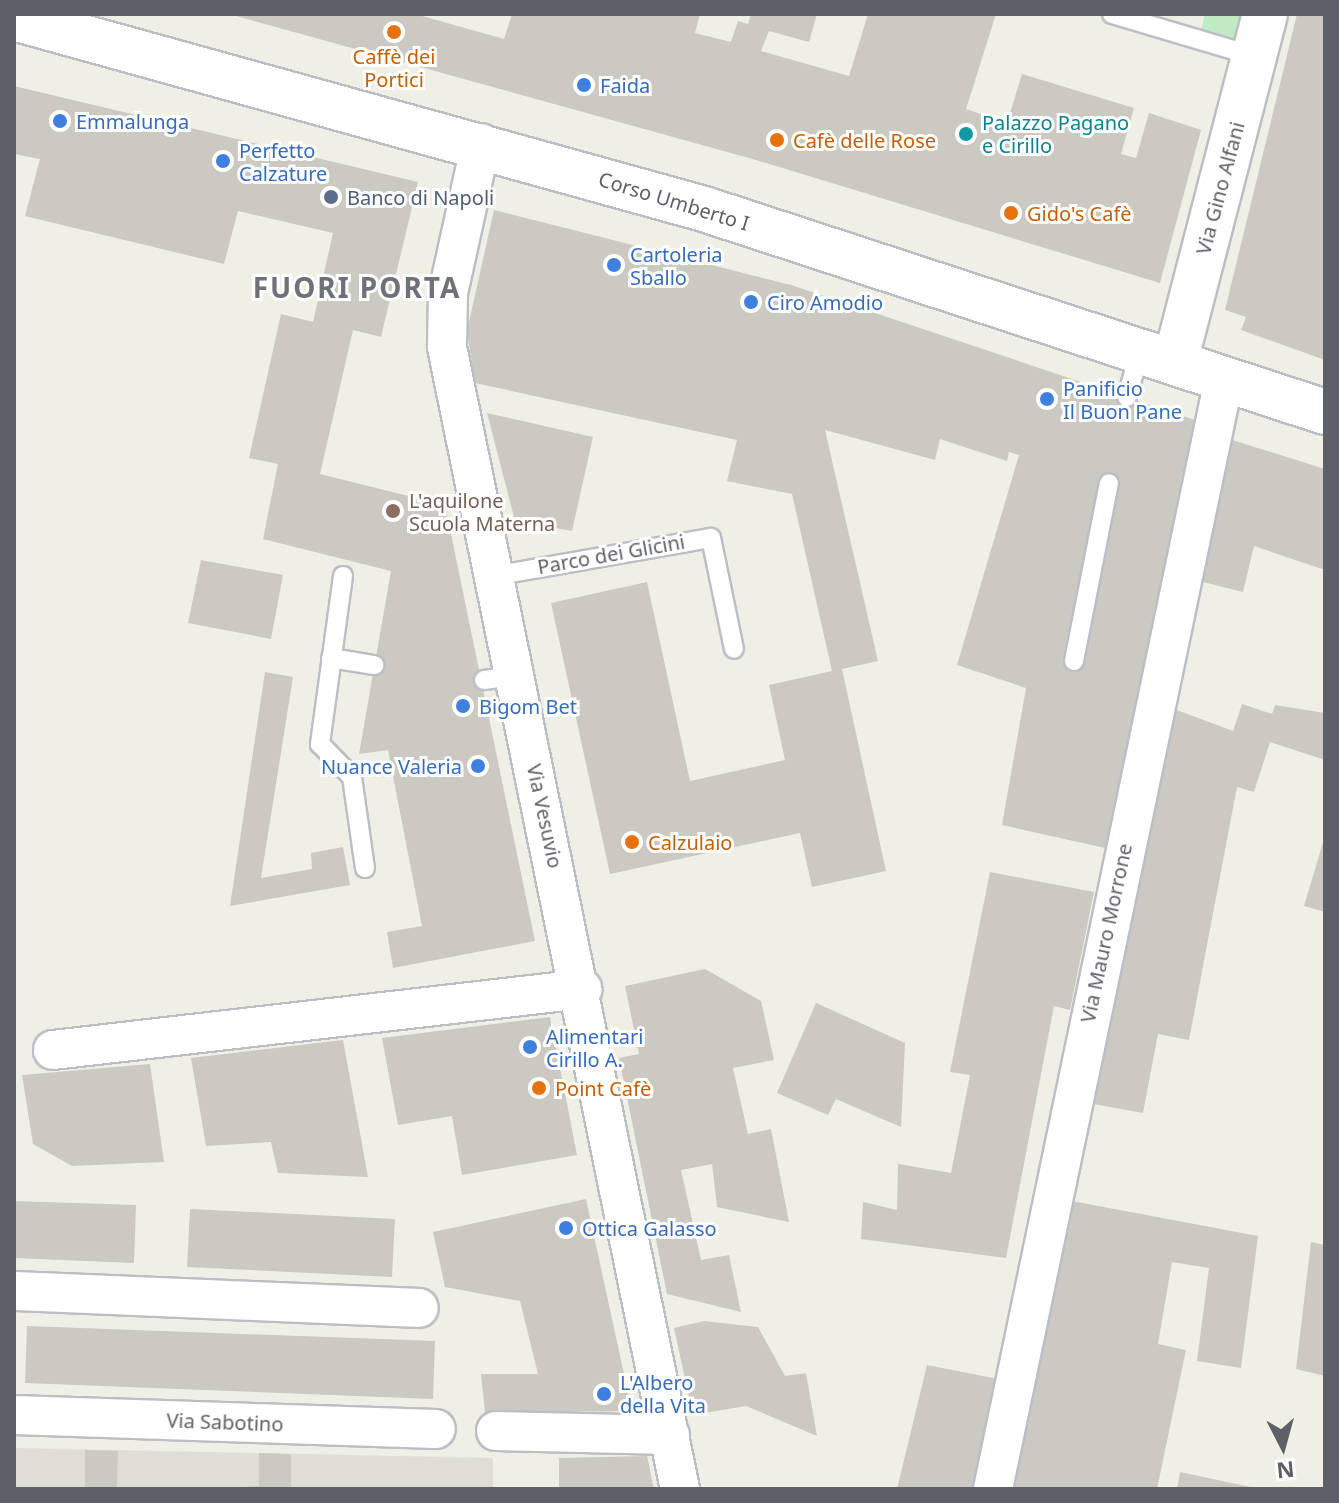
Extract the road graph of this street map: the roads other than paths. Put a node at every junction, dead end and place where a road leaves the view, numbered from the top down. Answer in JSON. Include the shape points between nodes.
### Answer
{"nodes":[{"id":1,"x":1112,"y":14,"type":"edge"},
{"id":2,"x":1265,"y":14,"type":"edge"},
{"id":3,"x":14,"y":18,"type":"edge"},
{"id":4,"x":1254,"y":56,"type":"junction"},
{"id":5,"x":481,"y":143,"type":"junction"},
{"id":6,"x":1157,"y":356,"type":"junction"},
{"id":7,"x":1224,"y":379,"type":"junction"},
{"id":8,"x":1127,"y":397,"type":"dead end"},
{"id":9,"x":1325,"y":412,"type":"edge"},
{"id":10,"x":1109,"y":483,"type":"dead end"},
{"id":11,"x":343,"y":576,"type":"dead end"},
{"id":12,"x":493,"y":576,"type":"junction"},
{"id":13,"x":734,"y":649,"type":"dead end"},
{"id":14,"x":331,"y":658,"type":"junction"},
{"id":15,"x":1074,"y":661,"type":"dead end"},
{"id":16,"x":374,"y":665,"type":"dead end"},
{"id":17,"x":365,"y":868,"type":"dead end"},
{"id":18,"x":583,"y":989,"type":"junction"},
{"id":19,"x":53,"y":1050,"type":"dead end"},
{"id":20,"x":14,"y":1291,"type":"edge"},
{"id":21,"x":419,"y":1308,"type":"dead end"},
{"id":22,"x":14,"y":1415,"type":"edge"},
{"id":23,"x":436,"y":1429,"type":"dead end"},
{"id":24,"x":496,"y":1431,"type":"dead end"},
{"id":25,"x":670,"y":1435,"type":"junction"},
{"id":26,"x":680,"y":1489,"type":"edge"},
{"id":27,"x":993,"y":1489,"type":"edge"}],
"edges":[{"from":1,"to":4,"type":"lane"},
{"from":2,"to":4,"type":"street","name":"Via Gino Alfani"},
{"from":3,"to":5,"type":"street","name":"Corso Umberto I"},
{"from":4,"to":6,"type":"street","name":"Via Gino Alfani"},
{"from":5,"to":6,"type":"street","name":"Corso Umberto I"},
{"from":5,"to":12,"type":"street","name":"Via Vesuvio","via":[[448,293],[447,347]]},
{"from":6,"to":7,"type":"street","name":"Corso Umberto I"},
{"from":6,"to":8,"type":"lane"},
{"from":7,"to":9,"type":"street","name":"Corso Umberto I"},
{"from":7,"to":27,"type":"street","name":"Via Mauro Morrone"},
{"from":10,"to":15,"type":"lane"},
{"from":11,"to":14,"type":"lane"},
{"from":12,"to":13,"type":"lane","name":"Parco dei Glicini","via":[[711,538]]},
{"from":12,"to":18,"type":"street","name":"Via Vesuvio","via":[[499,678]]},
{"from":14,"to":16,"type":"lane"},
{"from":14,"to":17,"type":"lane","via":[[320,744],[352,777]]},
{"from":18,"to":19,"type":"street"},
{"from":18,"to":25,"type":"street","name":"Via Vesuvio"},
{"from":20,"to":21,"type":"street"},
{"from":22,"to":23,"type":"street","name":"Via Sabotino"},
{"from":24,"to":25,"type":"street"},
{"from":25,"to":26,"type":"street","name":"Via Vesuvio"}]}
